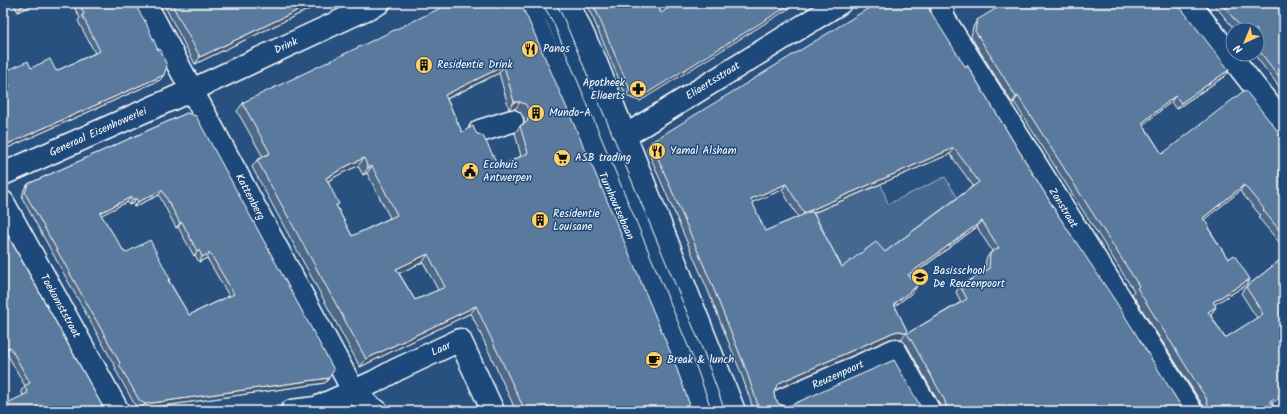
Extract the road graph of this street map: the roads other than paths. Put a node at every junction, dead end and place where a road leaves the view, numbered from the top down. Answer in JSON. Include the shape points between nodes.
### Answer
{"nodes":[{"id":1,"x":145,"y":3,"type":"edge"},
{"id":2,"x":379,"y":3,"type":"edge"},
{"id":3,"x":526,"y":3,"type":"edge"},
{"id":4,"x":549,"y":3,"type":"edge"},
{"id":5,"x":568,"y":3,"type":"edge"},
{"id":6,"x":840,"y":3,"type":"edge"},
{"id":7,"x":942,"y":3,"type":"edge"},
{"id":8,"x":1189,"y":3,"type":"edge"},
{"id":9,"x":192,"y":90,"type":"junction"},
{"id":10,"x":512,"y":122,"type":"dead end"},
{"id":11,"x":1284,"y":124,"type":"edge"},
{"id":12,"x":480,"y":130,"type":"dead end"},
{"id":13,"x":615,"y":141,"type":"junction"},
{"id":14,"x":3,"y":174,"type":"edge"},
{"id":15,"x":602,"y":175,"type":"junction"},
{"id":16,"x":3,"y":202,"type":"edge"},
{"id":17,"x":364,"y":387,"type":"junction"},
{"id":18,"x":782,"y":400,"type":"dead end"},
{"id":19,"x":118,"y":411,"type":"edge"},
{"id":20,"x":292,"y":411,"type":"edge"},
{"id":21,"x":377,"y":411,"type":"edge"},
{"id":22,"x":493,"y":411,"type":"edge"},
{"id":23,"x":701,"y":411,"type":"edge"},
{"id":24,"x":718,"y":411,"type":"edge"},
{"id":25,"x":734,"y":411,"type":"edge"},
{"id":26,"x":929,"y":411,"type":"edge"},
{"id":27,"x":1191,"y":411,"type":"edge"}],
"edges":[{"from":1,"to":9,"type":"street","name":"Kattenberg"},
{"from":2,"to":9,"type":"street","name":"Drink"},
{"from":3,"to":15,"type":"street","name":"Turnhoutsebaan","via":[[563,103]]},
{"from":4,"to":13,"type":"street"},
{"from":5,"to":13,"type":"street","via":[[595,60]]},
{"from":6,"to":13,"type":"street","name":"Eliaertsstraat"},
{"from":7,"to":27,"type":"street","name":"Zonstraat","via":[[943,17]]},
{"from":8,"to":11,"type":"street"},
{"from":9,"to":14,"type":"street","name":"Generaal Eisenhowerlei"},
{"from":9,"to":17,"type":"street","name":"Kattenberg"},
{"from":10,"to":12,"type":"street"},
{"from":13,"to":15,"type":"street"},
{"from":13,"to":24,"type":"street"},
{"from":13,"to":25,"type":"street"},
{"from":15,"to":23,"type":"street","name":"Turnhoutsebaan","via":[[635,247]]},
{"from":16,"to":19,"type":"street","name":"Toekomststraat"},
{"from":17,"to":20,"type":"street","name":"Laar","via":[[316,408]]},
{"from":17,"to":21,"type":"street","via":[[370,407]]},
{"from":17,"to":22,"type":"street","name":"Laar","via":[[460,340]]},
{"from":18,"to":26,"type":"street","name":"Reuzenpoort","via":[[895,350]]}]}
